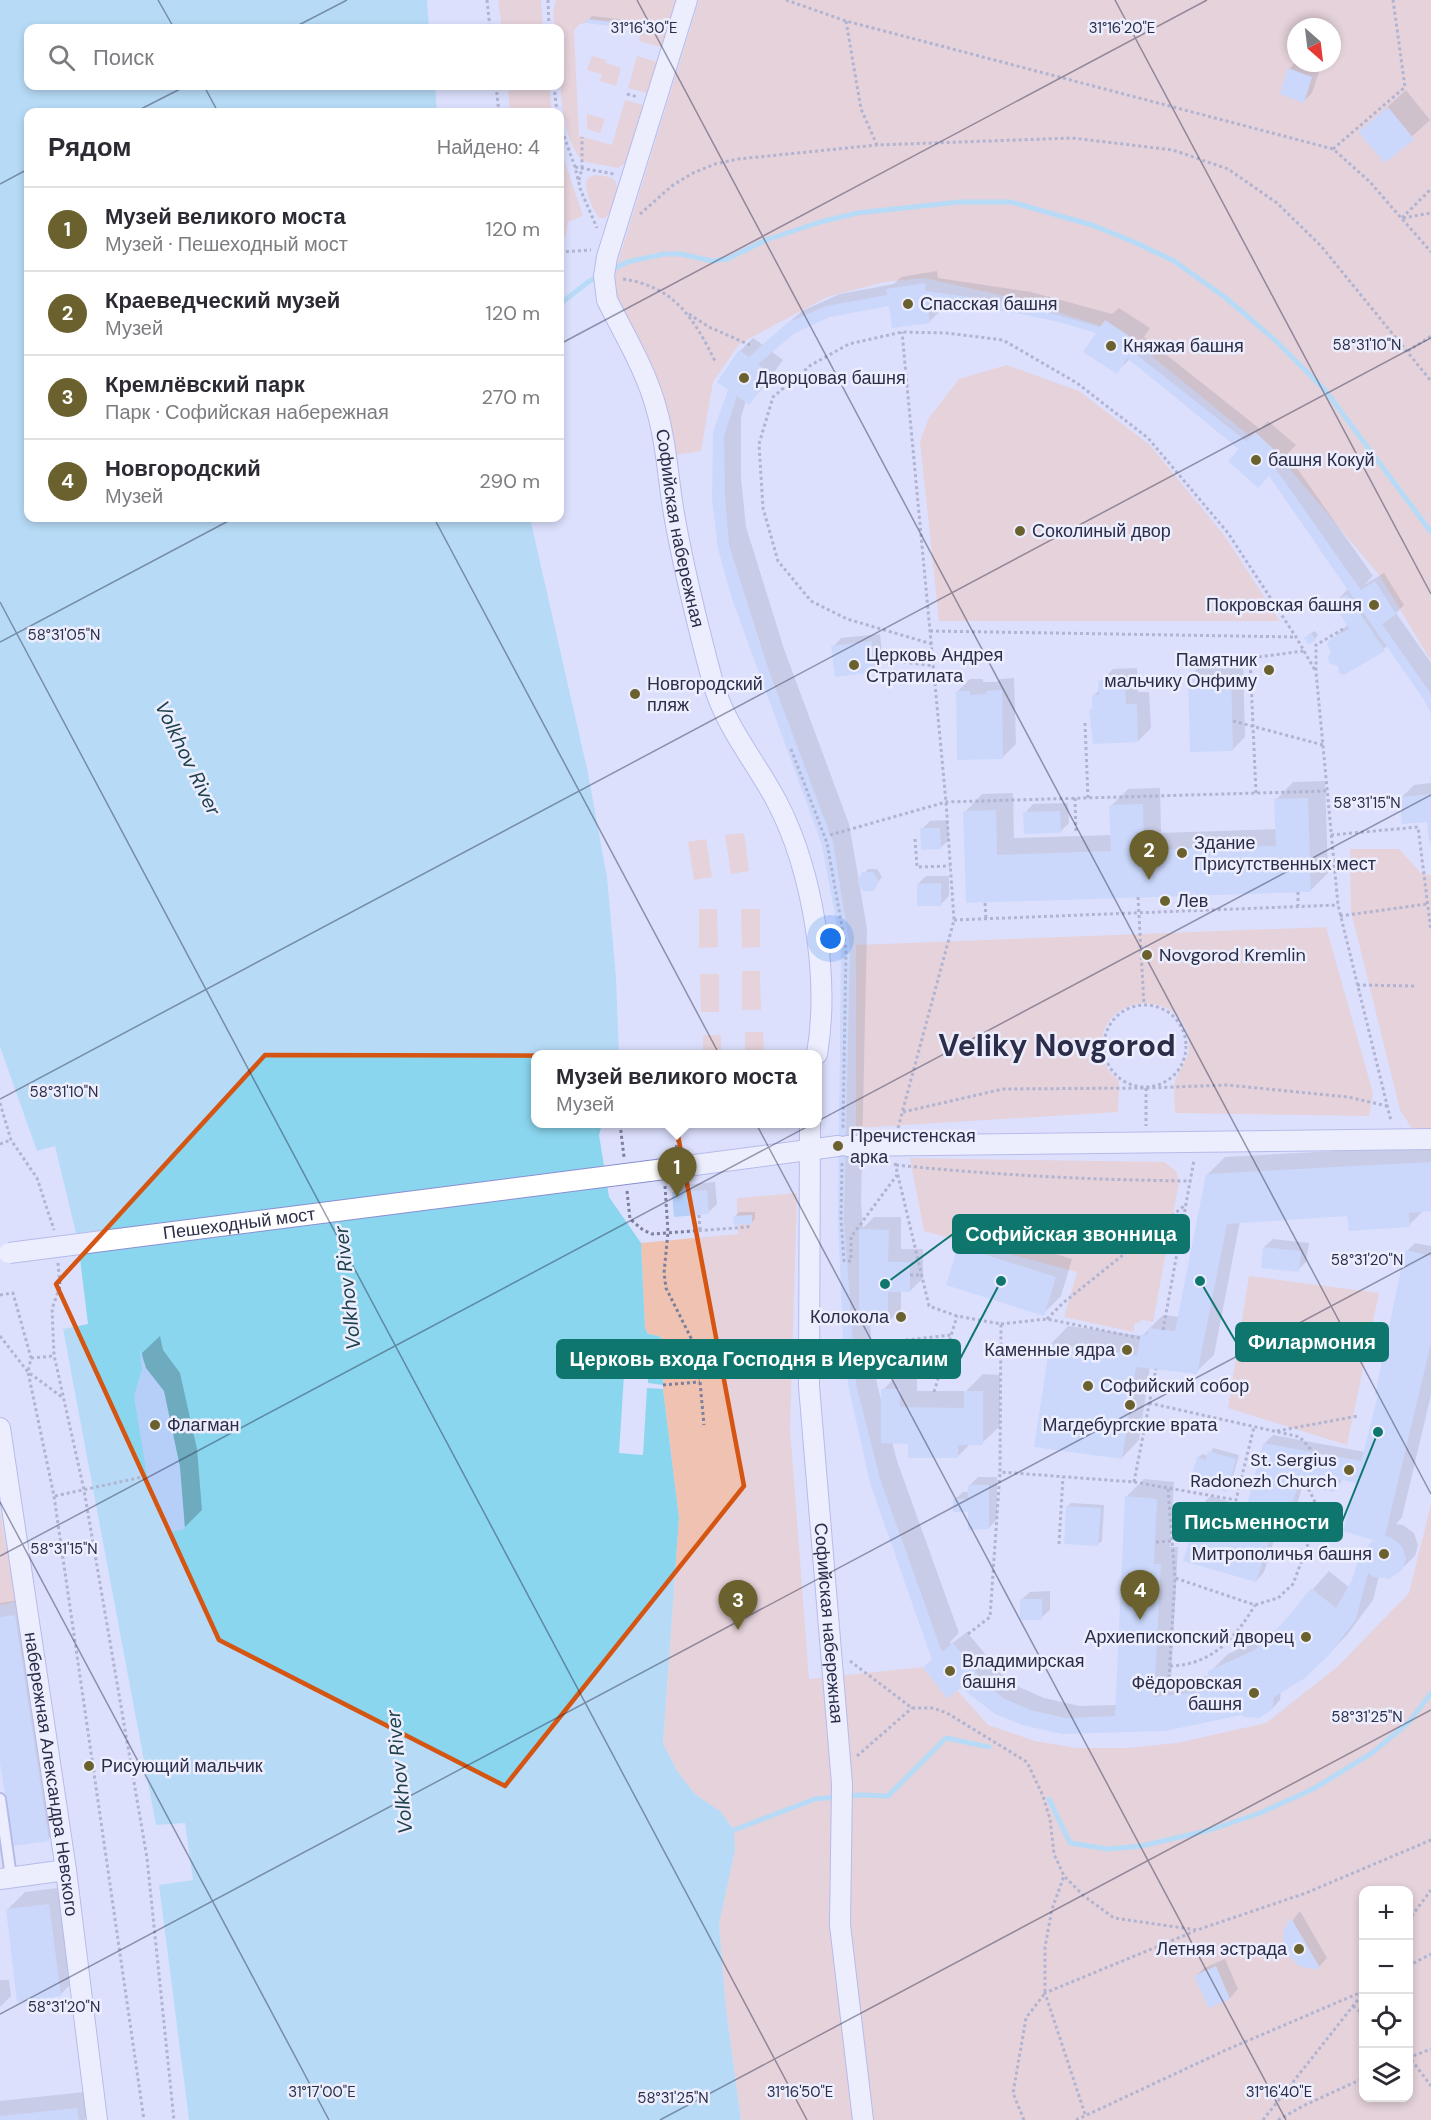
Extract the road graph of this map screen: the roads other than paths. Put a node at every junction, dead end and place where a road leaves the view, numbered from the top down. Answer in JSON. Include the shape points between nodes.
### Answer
{"nodes":[{"id":1,"x":687,"y":0,"type":"edge"},
{"id":2,"x":817,"y":1050,"type":"edge"},
{"id":3,"x":810,"y":1128,"type":"edge"},
{"id":4,"x":1431,"y":1139,"type":"edge"},
{"id":5,"x":810,"y":1149,"type":"junction"},
{"id":6,"x":5,"y":1254,"type":"edge"},
{"id":7,"x":0,"y":1428,"type":"edge"},
{"id":8,"x":0,"y":1799,"type":"edge"},
{"id":9,"x":66,"y":1870,"type":"junction"},
{"id":10,"x":5,"y":1878,"type":"edge"},
{"id":11,"x":97,"y":2120,"type":"edge"},
{"id":12,"x":863,"y":2120,"type":"edge"}],
"edges":[{"from":1,"to":2,"type":"street","name":"Софийская набережная","via":[[607,261],[607,300],[645,377],[657,411],[686,576],[714,685],[726,717],[777,802],[796,843],[816,930],[820,968]]},
{"from":3,"to":5,"type":"street","name":"Софийская набережная"},
{"from":4,"to":5,"type":"street","name":"Пешеходный мост"},
{"from":5,"to":6,"type":"street","name":"Пешеходный мост","bridge":true},
{"from":5,"to":12,"type":"street","name":"Софийская набережная","via":[[809,1386],[841,1775],[840,1925]]},
{"from":7,"to":9,"type":"street","name":"набережная Александра Невского"},
{"from":8,"to":10,"type":"lane"},
{"from":9,"to":10,"type":"street"},
{"from":9,"to":11,"type":"street","name":"набережная Александра Невского"}]}
